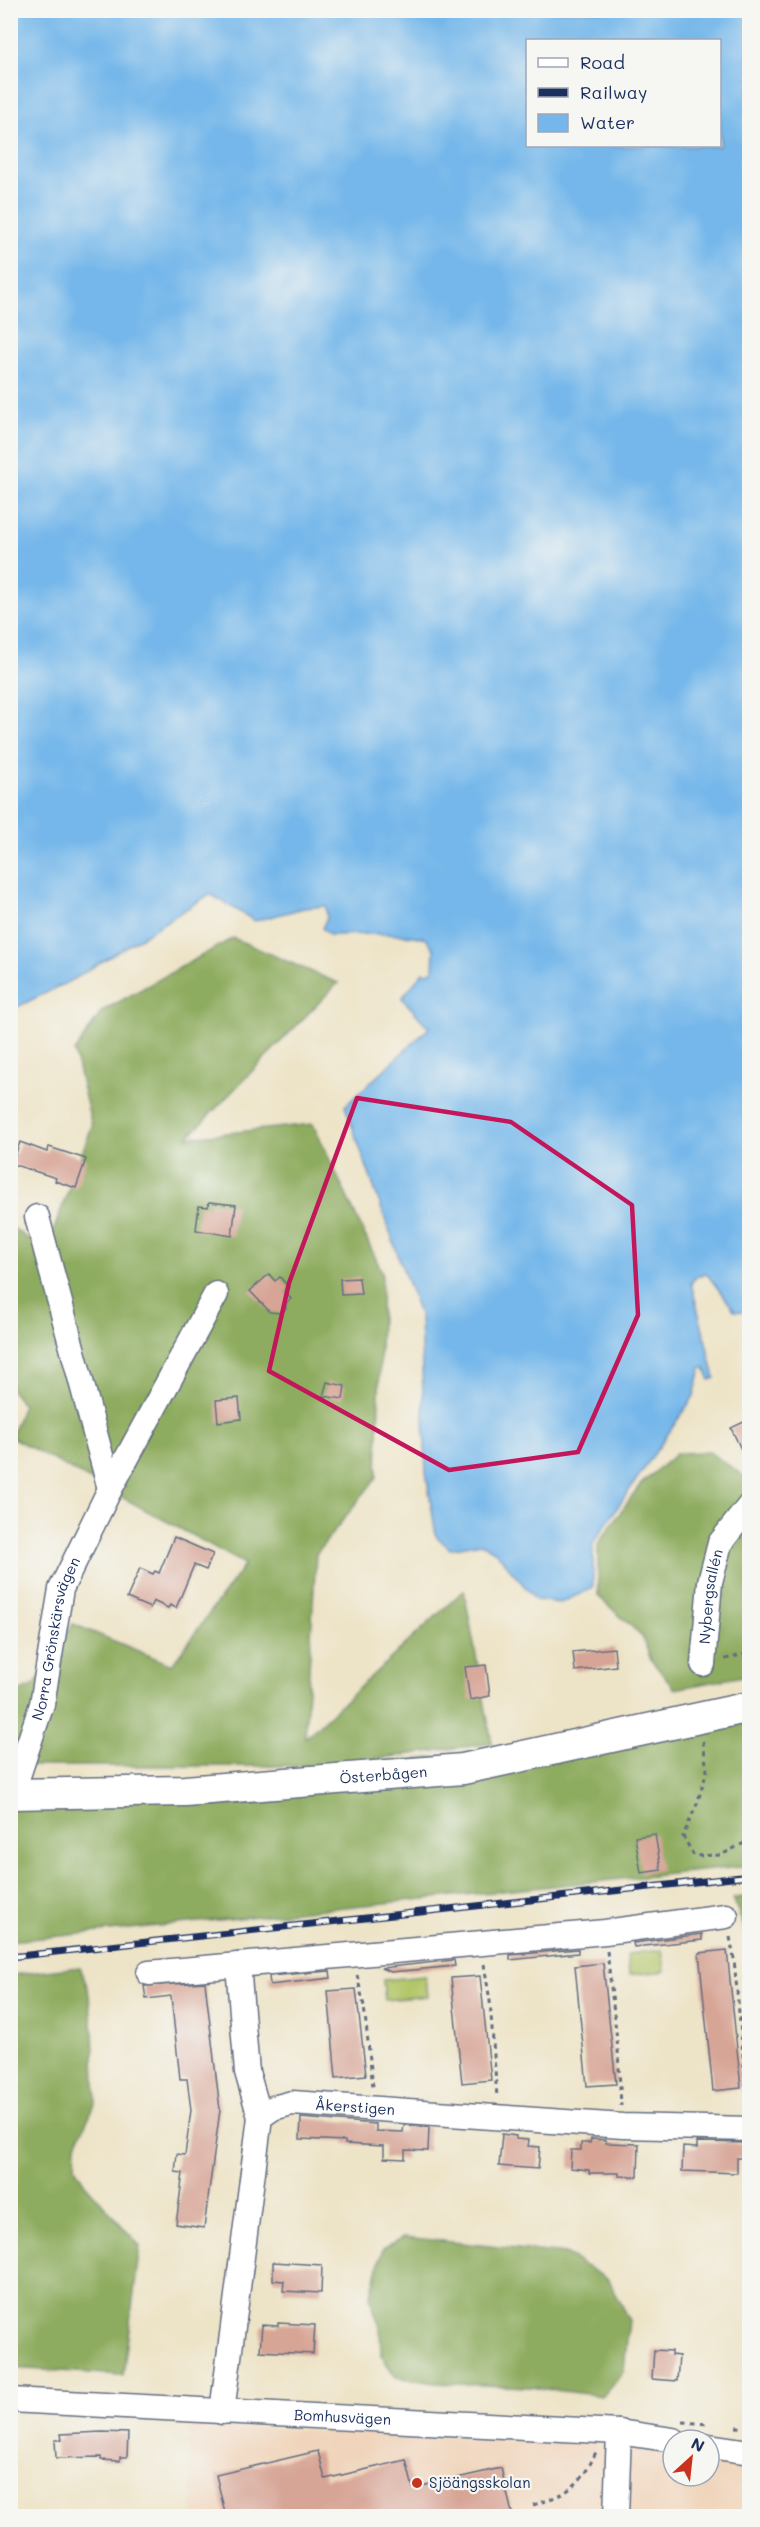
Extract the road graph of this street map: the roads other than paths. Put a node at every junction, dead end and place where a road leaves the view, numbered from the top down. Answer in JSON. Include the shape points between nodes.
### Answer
{"nodes":[{"id":1,"x":37,"y":1217,"type":"dead end"},
{"id":2,"x":216,"y":1294,"type":"dead end"},
{"id":3,"x":110,"y":1489,"type":"junction"},
{"id":4,"x":750,"y":1505,"type":"edge"},
{"id":5,"x":703,"y":1664,"type":"road end"},
{"id":6,"x":750,"y":1707,"type":"edge"},
{"id":7,"x":11,"y":1794,"type":"edge"},
{"id":8,"x":726,"y":1916,"type":"road end"},
{"id":9,"x":238,"y":1965,"type":"junction"},
{"id":10,"x":149,"y":1973,"type":"dead end"},
{"id":11,"x":260,"y":2117,"type":"junction"},
{"id":12,"x":748,"y":2129,"type":"edge"},
{"id":13,"x":10,"y":2400,"type":"edge"},
{"id":14,"x":222,"y":2412,"type":"junction"},
{"id":15,"x":612,"y":2432,"type":"junction"},
{"id":16,"x":661,"y":2438,"type":"edge"},
{"id":17,"x":721,"y":2448,"type":"edge"},
{"id":18,"x":750,"y":2452,"type":"edge"},
{"id":19,"x":616,"y":2517,"type":"edge"}],
"edges":[{"from":1,"to":3,"type":"street"},
{"from":2,"to":3,"type":"street","name":"Norra Grönskärsvägen"},
{"from":3,"to":7,"type":"street","name":"Norra Grönskärsvägen","via":[[61,1589],[42,1704]]},
{"from":4,"to":5,"type":"street","name":"Nybergsallén","via":[[720,1543],[710,1582]]},
{"from":6,"to":7,"type":"main road","name":"Österbågen","via":[[463,1768],[185,1791]]},
{"from":8,"to":9,"type":"street","via":[[605,1932]]},
{"from":9,"to":10,"type":"street"},
{"from":9,"to":11,"type":"street","via":[[247,2072]]},
{"from":11,"to":12,"type":"street","name":"Åkerstigen","via":[[273,2108],[292,2103],[623,2126]]},
{"from":11,"to":14,"type":"street"},
{"from":13,"to":14,"type":"street","name":"Bomhusvägen"},
{"from":14,"to":15,"type":"street","name":"Bomhusvägen"},
{"from":15,"to":16,"type":"street","name":"Bomhusvägen"},
{"from":15,"to":19,"type":"street"},
{"from":17,"to":18,"type":"street"}]}
